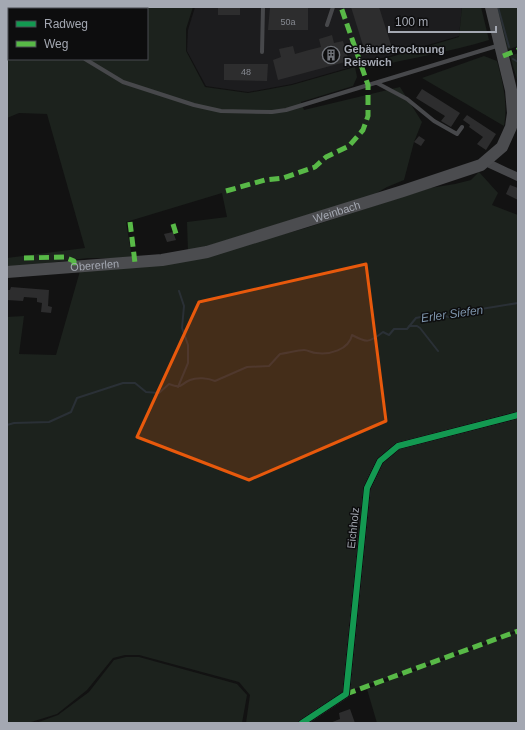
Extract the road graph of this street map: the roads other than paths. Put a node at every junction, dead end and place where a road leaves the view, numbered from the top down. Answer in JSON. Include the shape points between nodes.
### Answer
{"nodes":[{"id":1,"x":263,"y":7,"type":"edge"},
{"id":2,"x":333,"y":7,"type":"edge"},
{"id":3,"x":491,"y":7,"type":"edge"},
{"id":4,"x":327,"y":25,"type":"dead end"},
{"id":5,"x":502,"y":51,"type":"junction"},
{"id":6,"x":262,"y":52,"type":"dead end"},
{"id":7,"x":87,"y":60,"type":"edge"},
{"id":8,"x":377,"y":83,"type":"junction"},
{"id":9,"x":462,"y":127,"type":"dead end"},
{"id":10,"x":487,"y":160,"type":"junction"},
{"id":11,"x":518,"y":177,"type":"edge"},
{"id":12,"x":183,"y":257,"type":"joint"},
{"id":13,"x":7,"y":272,"type":"edge"},
{"id":14,"x":518,"y":415,"type":"edge"},
{"id":15,"x":302,"y":723,"type":"edge"}],
"edges":[{"from":1,"to":6,"type":"lane"},
{"from":2,"to":4,"type":"lane"},
{"from":3,"to":5,"type":"main road","name":"Weinbach"},
{"from":5,"to":8,"type":"lane"},
{"from":5,"to":10,"type":"main road","name":"Weinbach","via":[[511,90],[513,119],[504,143]]},
{"from":7,"to":8,"type":"lane","via":[[123,82],[221,111],[286,110]]},
{"from":8,"to":9,"type":"lane","via":[[407,99],[434,121],[457,134]]},
{"from":10,"to":11,"type":"street","via":[[490,164]]},
{"from":10,"to":12,"type":"main road","name":"Weinbach","via":[[462,172],[403,191],[230,245]]},
{"from":12,"to":13,"type":"main road","name":"Obererlen"},
{"from":14,"to":15,"type":"street","name":"Eichholz","via":[[398,446],[380,461],[367,488],[346,694]]}]}
